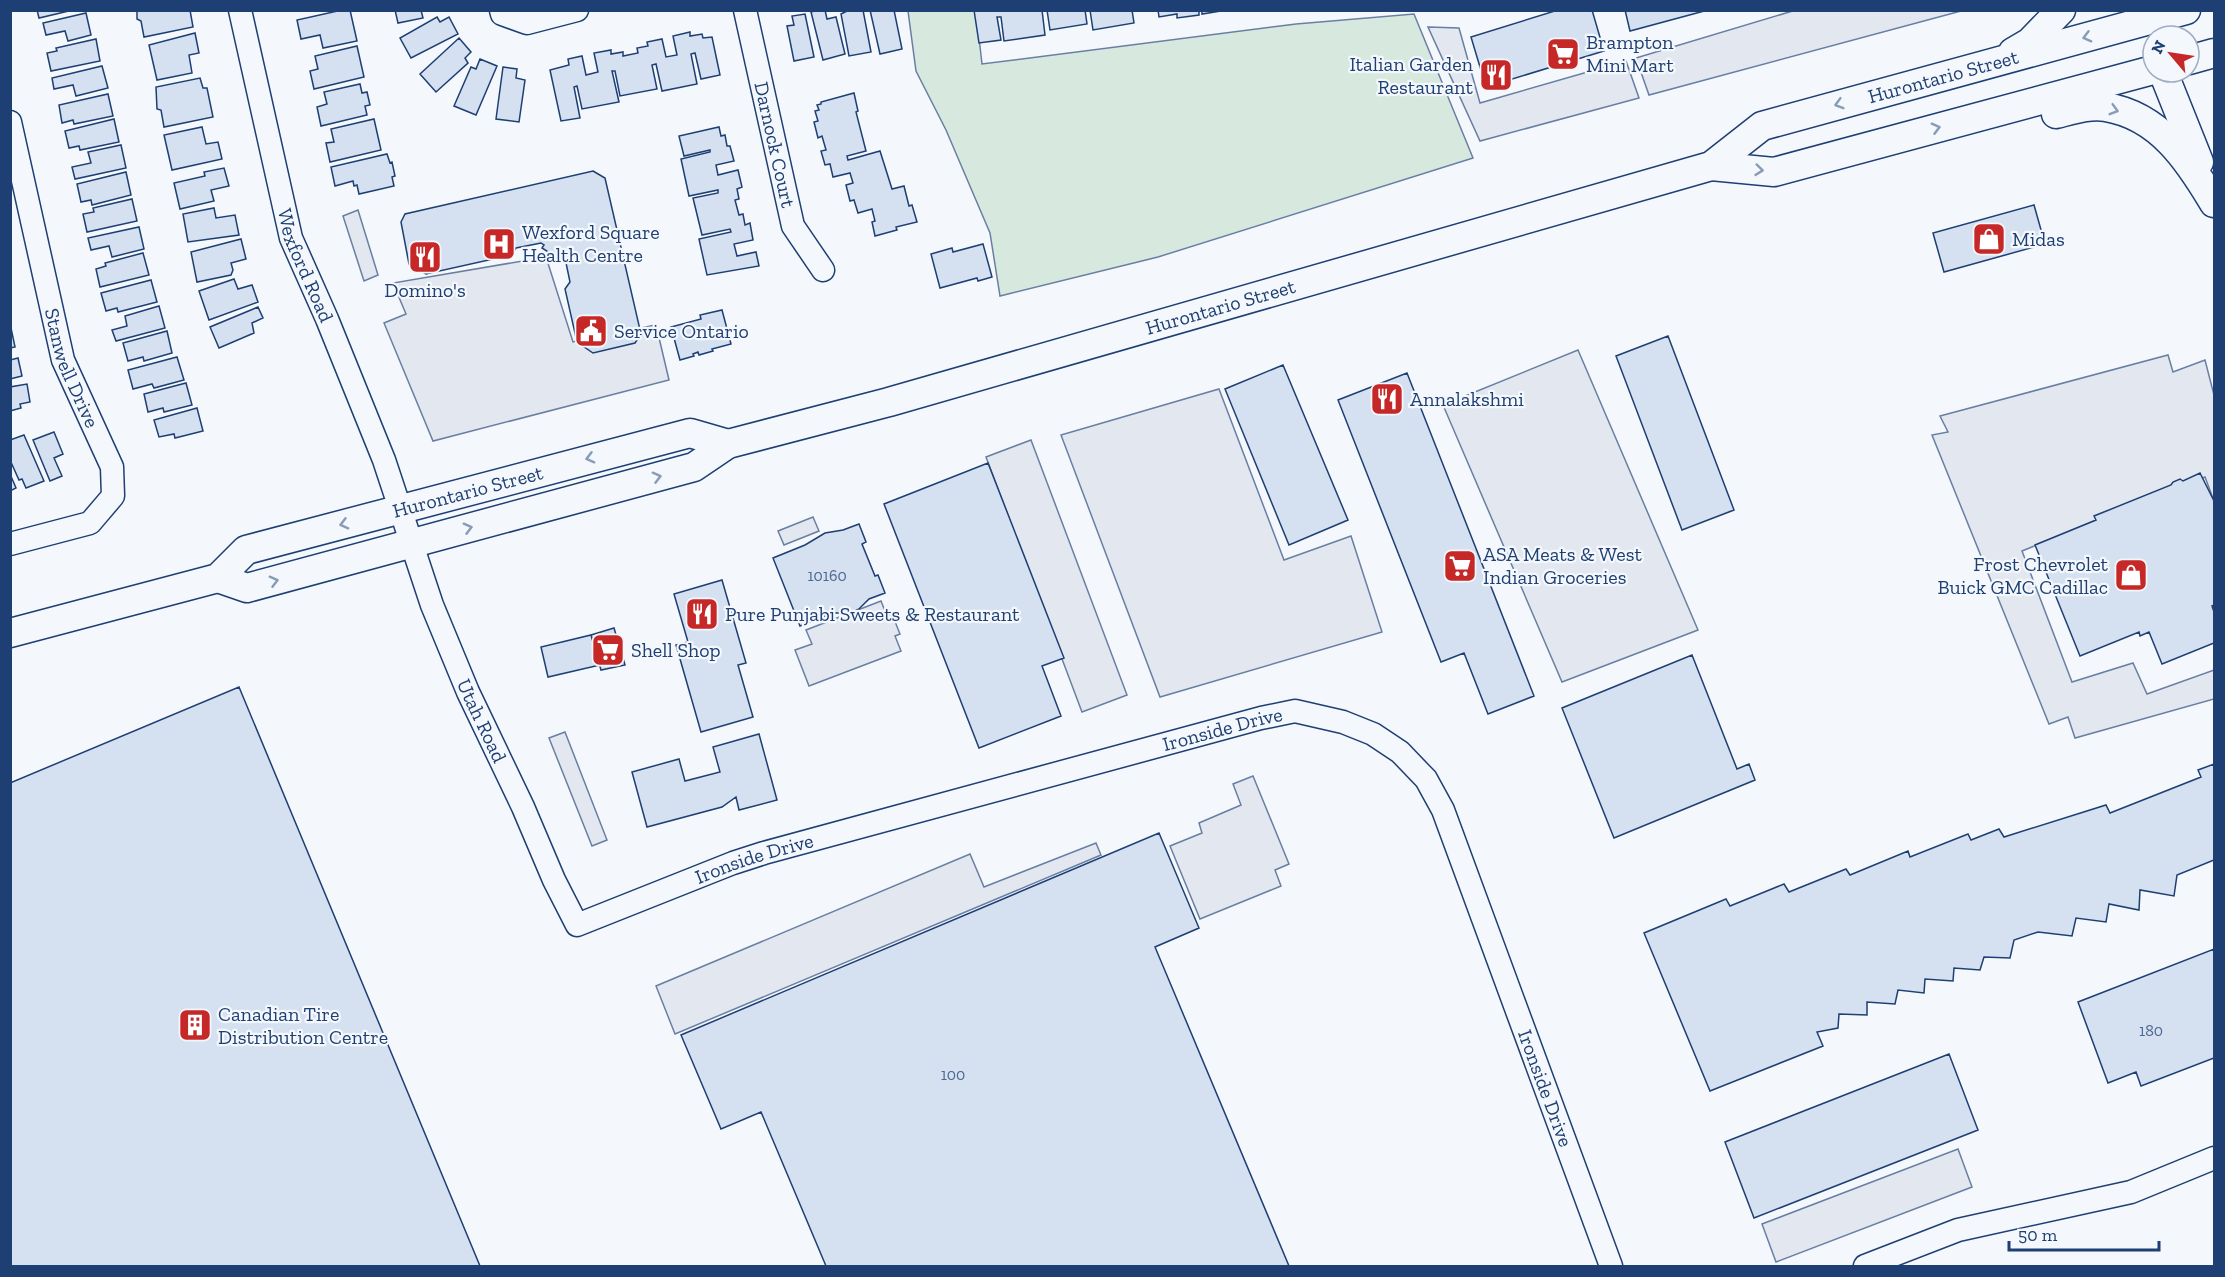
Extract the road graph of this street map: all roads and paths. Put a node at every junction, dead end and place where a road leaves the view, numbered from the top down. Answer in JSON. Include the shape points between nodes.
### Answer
{"nodes":[{"id":1,"x":240,"y":10,"type":"edge"},
{"id":2,"x":501,"y":10,"type":"edge"},
{"id":3,"x":577,"y":10,"type":"edge"},
{"id":4,"x":745,"y":10,"type":"edge"},
{"id":5,"x":2061,"y":10,"type":"edge"},
{"id":6,"x":2186,"y":10,"type":"edge"},
{"id":7,"x":2150,"y":24,"type":"edge"},
{"id":8,"x":2141,"y":27,"type":"edge"},
{"id":9,"x":1997,"y":62,"type":"junction"},
{"id":10,"x":2141,"y":73,"type":"edge"},
{"id":11,"x":2168,"y":84,"type":"edge"},
{"id":12,"x":1997,"y":112,"type":"junction"},
{"id":13,"x":10,"y":122,"type":"edge"},
{"id":14,"x":1711,"y":165,"type":"junction"},
{"id":15,"x":2214,"y":202,"type":"edge"},
{"id":16,"x":823,"y":270,"type":"dead end"},
{"id":17,"x":728,"y":444,"type":"junction"},
{"id":18,"x":400,"y":509,"type":"junction"},
{"id":19,"x":10,"y":543,"type":"edge"},
{"id":20,"x":412,"y":543,"type":"junction"},
{"id":21,"x":218,"y":578,"type":"junction"},
{"id":22,"x":10,"y":633,"type":"edge"},
{"id":23,"x":577,"y":925,"type":"joint"},
{"id":24,"x":2214,"y":1158,"type":"edge"},
{"id":25,"x":1611,"y":1266,"type":"edge"},
{"id":26,"x":1864,"y":1266,"type":"edge"}],
"edges":[{"from":1,"to":18,"type":"street","name":"Wexford Road","via":[[291,237],[384,460]]},
{"from":2,"to":3,"type":"street","via":[[502,14],[527,23]]},
{"from":4,"to":16,"type":"street","name":"Darnock Court","via":[[793,226]]},
{"from":5,"to":9,"type":"main road","via":[[2030,42]]},
{"from":6,"to":7,"type":"main road","name":"Hurontario Street"},
{"from":8,"to":9,"type":"main road","name":"Hurontario Street","one_way":true},
{"from":9,"to":14,"type":"main road","name":"Hurontario Street","one_way":true,"via":[[1762,126]]},
{"from":10,"to":12,"type":"main road","name":"Hurontario Street"},
{"from":11,"to":15,"type":"main road"},
{"from":14,"to":12,"type":"main road","name":"Hurontario Street","one_way":true,"via":[[1774,172]]},
{"from":12,"to":15,"type":"main road","one_way":true,"via":[[2022,123],[2083,108],[2106,107],[2131,115],[2168,138],[2194,169]]},
{"from":13,"to":19,"type":"street","name":"Stanwell Drive","via":[[63,360],[112,467],[113,496],[90,523]]},
{"from":14,"to":17,"type":"main road","name":"Hurontario Street","via":[[889,402]]},
{"from":17,"to":18,"type":"main road","name":"Hurontario Street","one_way":true,"via":[[690,433]]},
{"from":20,"to":17,"type":"main road","name":"Hurontario Street","one_way":true,"via":[[694,467]]},
{"from":18,"to":20,"type":"street","name":"Utah Road"},
{"from":18,"to":21,"type":"main road","name":"Hurontario Street","one_way":true,"via":[[246,550]]},
{"from":21,"to":20,"type":"main road","name":"Hurontario Street","one_way":true,"via":[[247,588]]},
{"from":20,"to":23,"type":"street","name":"Utah Road","via":[[432,605],[468,692]]},
{"from":21,"to":22,"type":"main road"},
{"from":23,"to":25,"type":"street","name":"Ironside Drive","via":[[733,863],[1261,718],[1295,711],[1343,722],[1400,752],[1426,779],[1443,810]]},
{"from":24,"to":26,"type":"street","via":[[2131,1192],[1958,1230]]}]}
